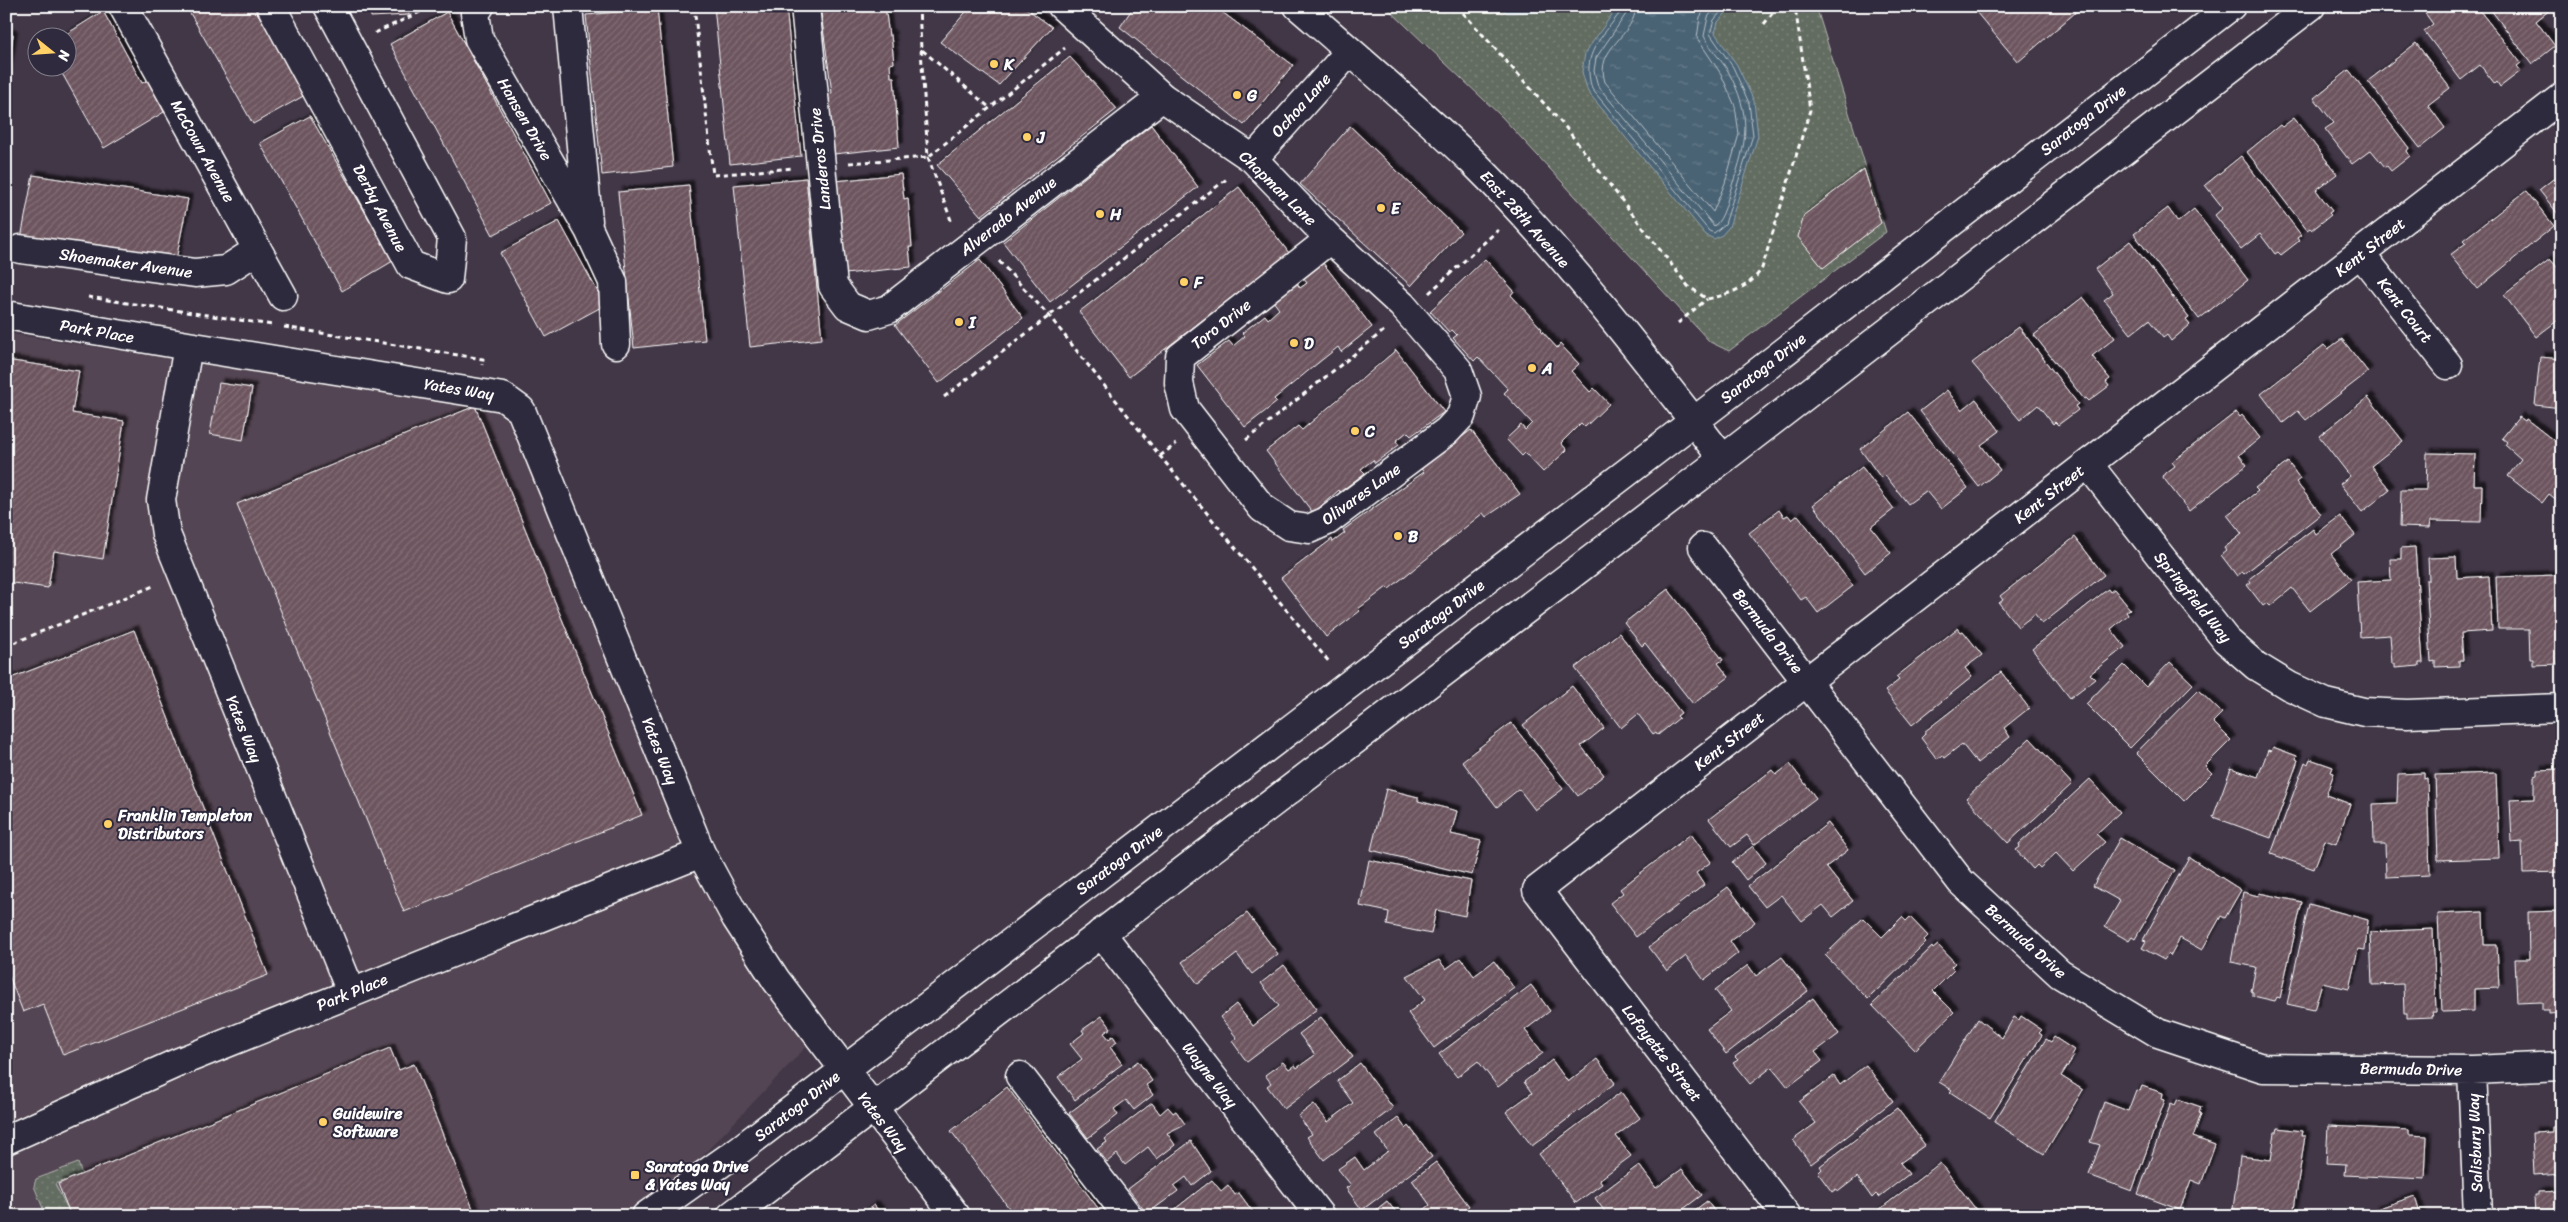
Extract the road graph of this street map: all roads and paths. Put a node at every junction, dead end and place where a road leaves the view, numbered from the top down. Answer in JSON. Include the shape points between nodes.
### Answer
{"nodes":[{"id":1,"x":123,"y":6,"type":"edge"},
{"id":2,"x":271,"y":6,"type":"edge"},
{"id":3,"x":328,"y":6,"type":"edge"},
{"id":4,"x":433,"y":6,"type":"edge"},
{"id":5,"x":480,"y":6,"type":"edge"},
{"id":6,"x":568,"y":6,"type":"edge"},
{"id":7,"x":694,"y":6,"type":"edge"},
{"id":8,"x":805,"y":6,"type":"edge"},
{"id":9,"x":919,"y":6,"type":"edge"},
{"id":10,"x":1062,"y":6,"type":"edge"},
{"id":11,"x":1298,"y":6,"type":"edge"},
{"id":12,"x":1458,"y":6,"type":"edge"},
{"id":13,"x":1778,"y":6,"type":"edge"},
{"id":14,"x":1795,"y":6,"type":"edge"},
{"id":15,"x":2231,"y":6,"type":"edge"},
{"id":16,"x":2311,"y":6,"type":"edge"},
{"id":17,"x":1764,"y":24,"type":"dead end"},
{"id":18,"x":1087,"y":31,"type":"junction"},
{"id":19,"x":349,"y":46,"type":"junction"},
{"id":20,"x":921,"y":49,"type":"junction"},
{"id":21,"x":1350,"y":51,"type":"junction"},
{"id":22,"x":1162,"y":97,"type":"junction"},
{"id":23,"x":2562,"y":97,"type":"edge"},
{"id":24,"x":990,"y":108,"type":"junction"},
{"id":25,"x":928,"y":157,"type":"junction"},
{"id":26,"x":1252,"y":159,"type":"junction"},
{"id":27,"x":820,"y":165,"type":"junction"},
{"id":28,"x":1519,"y":211,"type":"junction"},
{"id":29,"x":589,"y":230,"type":"junction"},
{"id":30,"x":1330,"y":239,"type":"junction"},
{"id":31,"x":971,"y":245,"type":"junction"},
{"id":32,"x":20,"y":249,"type":"dead end"},
{"id":33,"x":257,"y":250,"type":"junction"},
{"id":34,"x":2361,"y":254,"type":"junction"},
{"id":35,"x":83,"y":296,"type":"dead end"},
{"id":36,"x":283,"y":296,"type":"dead end"},
{"id":37,"x":1707,"y":299,"type":"junction"},
{"id":38,"x":848,"y":306,"type":"joint"},
{"id":39,"x":1408,"y":312,"type":"junction"},
{"id":40,"x":6,"y":315,"type":"edge"},
{"id":41,"x":1050,"y":317,"type":"junction"},
{"id":42,"x":1678,"y":323,"type":"dead end"},
{"id":43,"x":616,"y":344,"type":"dead end"},
{"id":44,"x":188,"y":346,"type":"junction"},
{"id":45,"x":2448,"y":365,"type":"dead end"},
{"id":46,"x":477,"y":392,"type":"junction"},
{"id":47,"x":1467,"y":396,"type":"joint"},
{"id":48,"x":944,"y":397,"type":"dead end"},
{"id":49,"x":1694,"y":421,"type":"junction"},
{"id":50,"x":1223,"y":459,"type":"junction"},
{"id":51,"x":1723,"y":459,"type":"junction"},
{"id":52,"x":2088,"y":464,"type":"junction"},
{"id":53,"x":1703,"y":547,"type":"dead end"},
{"id":54,"x":182,"y":574,"type":"junction"},
{"id":55,"x":6,"y":646,"type":"edge"},
{"id":56,"x":1807,"y":681,"type":"junction"},
{"id":57,"x":1348,"y":685,"type":"junction"},
{"id":58,"x":2562,"y":708,"type":"edge"},
{"id":59,"x":701,"y":853,"type":"junction"},
{"id":60,"x":1537,"y":890,"type":"joint"},
{"id":61,"x":1101,"y":933,"type":"junction"},
{"id":62,"x":351,"y":992,"type":"junction"},
{"id":63,"x":2562,"y":1066,"type":"edge"},
{"id":64,"x":843,"y":1070,"type":"junction"},
{"id":65,"x":2472,"y":1070,"type":"junction"},
{"id":66,"x":1020,"y":1076,"type":"dead end"},
{"id":67,"x":873,"y":1109,"type":"junction"},
{"id":68,"x":6,"y":1140,"type":"edge"},
{"id":69,"x":646,"y":1216,"type":"edge"},
{"id":70,"x":731,"y":1216,"type":"edge"},
{"id":71,"x":956,"y":1216,"type":"edge"},
{"id":72,"x":1128,"y":1216,"type":"edge"},
{"id":73,"x":1320,"y":1216,"type":"edge"},
{"id":74,"x":1787,"y":1216,"type":"edge"},
{"id":75,"x":2478,"y":1216,"type":"edge"}],
"edges":[{"from":1,"to":33,"type":"street","name":"McCown Avenue"},
{"from":2,"to":19,"type":"street","name":"Derby Avenue","via":[[410,265],[448,279],[452,238]]},
{"from":3,"to":19,"type":"street","name":"Derby Avenue"},
{"from":4,"to":19,"type":"path"},
{"from":5,"to":29,"type":"street","name":"Hansen Drive","via":[[475,13],[479,39]]},
{"from":6,"to":29,"type":"street","name":"Hansen Drive"},
{"from":7,"to":27,"type":"path","via":[[713,175]]},
{"from":8,"to":27,"type":"street","name":"Landeros Drive"},
{"from":9,"to":20,"type":"path"},
{"from":10,"to":18,"type":"street","name":"Chapman Lane"},
{"from":11,"to":21,"type":"street","name":"East 28th Avenue"},
{"from":12,"to":37,"type":"path","via":[[1566,128],[1688,286]]},
{"from":13,"to":17,"type":"path"},
{"from":14,"to":37,"type":"path","via":[[1810,110],[1765,259],[1755,280],[1722,296]]},
{"from":15,"to":49,"type":"street","name":"Saratoga Drive"},
{"from":16,"to":51,"type":"street"},
{"from":18,"to":22,"type":"street","name":"Chapman Lane"},
{"from":18,"to":24,"type":"path"},
{"from":20,"to":24,"type":"path"},
{"from":20,"to":25,"type":"path"},
{"from":21,"to":26,"type":"street","name":"Ochoa Lane"},
{"from":21,"to":28,"type":"street","name":"East 28th Avenue","via":[[1473,163]]},
{"from":22,"to":26,"type":"street","name":"Chapman Lane"},
{"from":22,"to":31,"type":"street","name":"Alverado Avenue"},
{"from":23,"to":34,"type":"street","name":"Kent Street"},
{"from":24,"to":25,"type":"path"},
{"from":25,"to":27,"type":"path"},
{"from":25,"to":31,"type":"path"},
{"from":26,"to":30,"type":"street","name":"Chapman Lane"},
{"from":26,"to":41,"type":"path"},
{"from":27,"to":38,"type":"street","name":"Landeros Drive","via":[[833,286]]},
{"from":28,"to":39,"type":"path"},
{"from":28,"to":49,"type":"street","name":"East 28th Avenue","via":[[1633,342]]},
{"from":29,"to":43,"type":"street","name":"Hansen Drive","via":[[613,282]]},
{"from":30,"to":39,"type":"street","name":"Chapman Lane"},
{"from":30,"to":50,"type":"street","name":"Toro Drive","via":[[1180,357],[1179,383],[1185,409]]},
{"from":31,"to":38,"type":"street","name":"Alverado Avenue","via":[[889,309],[869,315]]},
{"from":31,"to":41,"type":"path"},
{"from":32,"to":33,"type":"street","name":"Shoemaker Avenue","via":[[195,273],[226,270]]},
{"from":33,"to":36,"type":"street","name":"McCown Avenue"},
{"from":34,"to":45,"type":"street","name":"Kent Court"},
{"from":34,"to":52,"type":"street","name":"Kent Street"},
{"from":35,"to":46,"type":"path","via":[[483,359]]},
{"from":37,"to":42,"type":"path"},
{"from":39,"to":47,"type":"street","name":"Chapman Lane","via":[[1458,370]]},
{"from":39,"to":50,"type":"path"},
{"from":40,"to":44,"type":"street","name":"Park Place"},
{"from":41,"to":48,"type":"path"},
{"from":41,"to":57,"type":"path"},
{"from":44,"to":46,"type":"street","name":"Yates Way"},
{"from":44,"to":54,"type":"street","name":"Yates Way","via":[[161,500],[166,534]]},
{"from":46,"to":59,"type":"street","name":"Yates Way","via":[[503,397],[521,410]]},
{"from":47,"to":50,"type":"street","name":"Olivares Lane","via":[[1461,416],[1447,431],[1327,521],[1309,529],[1289,526],[1262,508]]},
{"from":49,"to":51,"type":"street","name":"East 28th Avenue"},
{"from":49,"to":57,"type":"street","name":"Saratoga Drive"},
{"from":51,"to":61,"type":"street"},
{"from":52,"to":56,"type":"street","name":"Kent Street"},
{"from":52,"to":58,"type":"street","name":"Springfield Way","via":[[2226,640],[2256,666],[2289,686],[2326,703],[2364,712],[2407,714]]},
{"from":53,"to":56,"type":"street","name":"Bermuda Drive"},
{"from":54,"to":55,"type":"path"},
{"from":54,"to":62,"type":"street","name":"Yates Way"},
{"from":56,"to":60,"type":"street","name":"Kent Street"},
{"from":56,"to":65,"type":"street","name":"Bermuda Drive","via":[[1961,882],[2060,974],[2158,1033],[2263,1068]]},
{"from":57,"to":64,"type":"street","name":"Saratoga Drive"},
{"from":59,"to":62,"type":"street","name":"Park Place"},
{"from":59,"to":64,"type":"street","name":"Yates Way","via":[[736,918],[776,980]]},
{"from":60,"to":74,"type":"street","name":"Lafayette Street"},
{"from":61,"to":67,"type":"street"},
{"from":61,"to":73,"type":"street","name":"Wayne Way"},
{"from":62,"to":68,"type":"street","name":"Park Place","via":[[177,1063]]},
{"from":63,"to":65,"type":"street","name":"Bermuda Drive"},
{"from":64,"to":67,"type":"street","name":"Yates Way"},
{"from":64,"to":69,"type":"street","name":"Saratoga Drive","via":[[738,1151]]},
{"from":65,"to":75,"type":"street","name":"Salisbury Way"},
{"from":66,"to":72,"type":"street"},
{"from":67,"to":70,"type":"street"},
{"from":67,"to":71,"type":"street","name":"Yates Way"}]}
